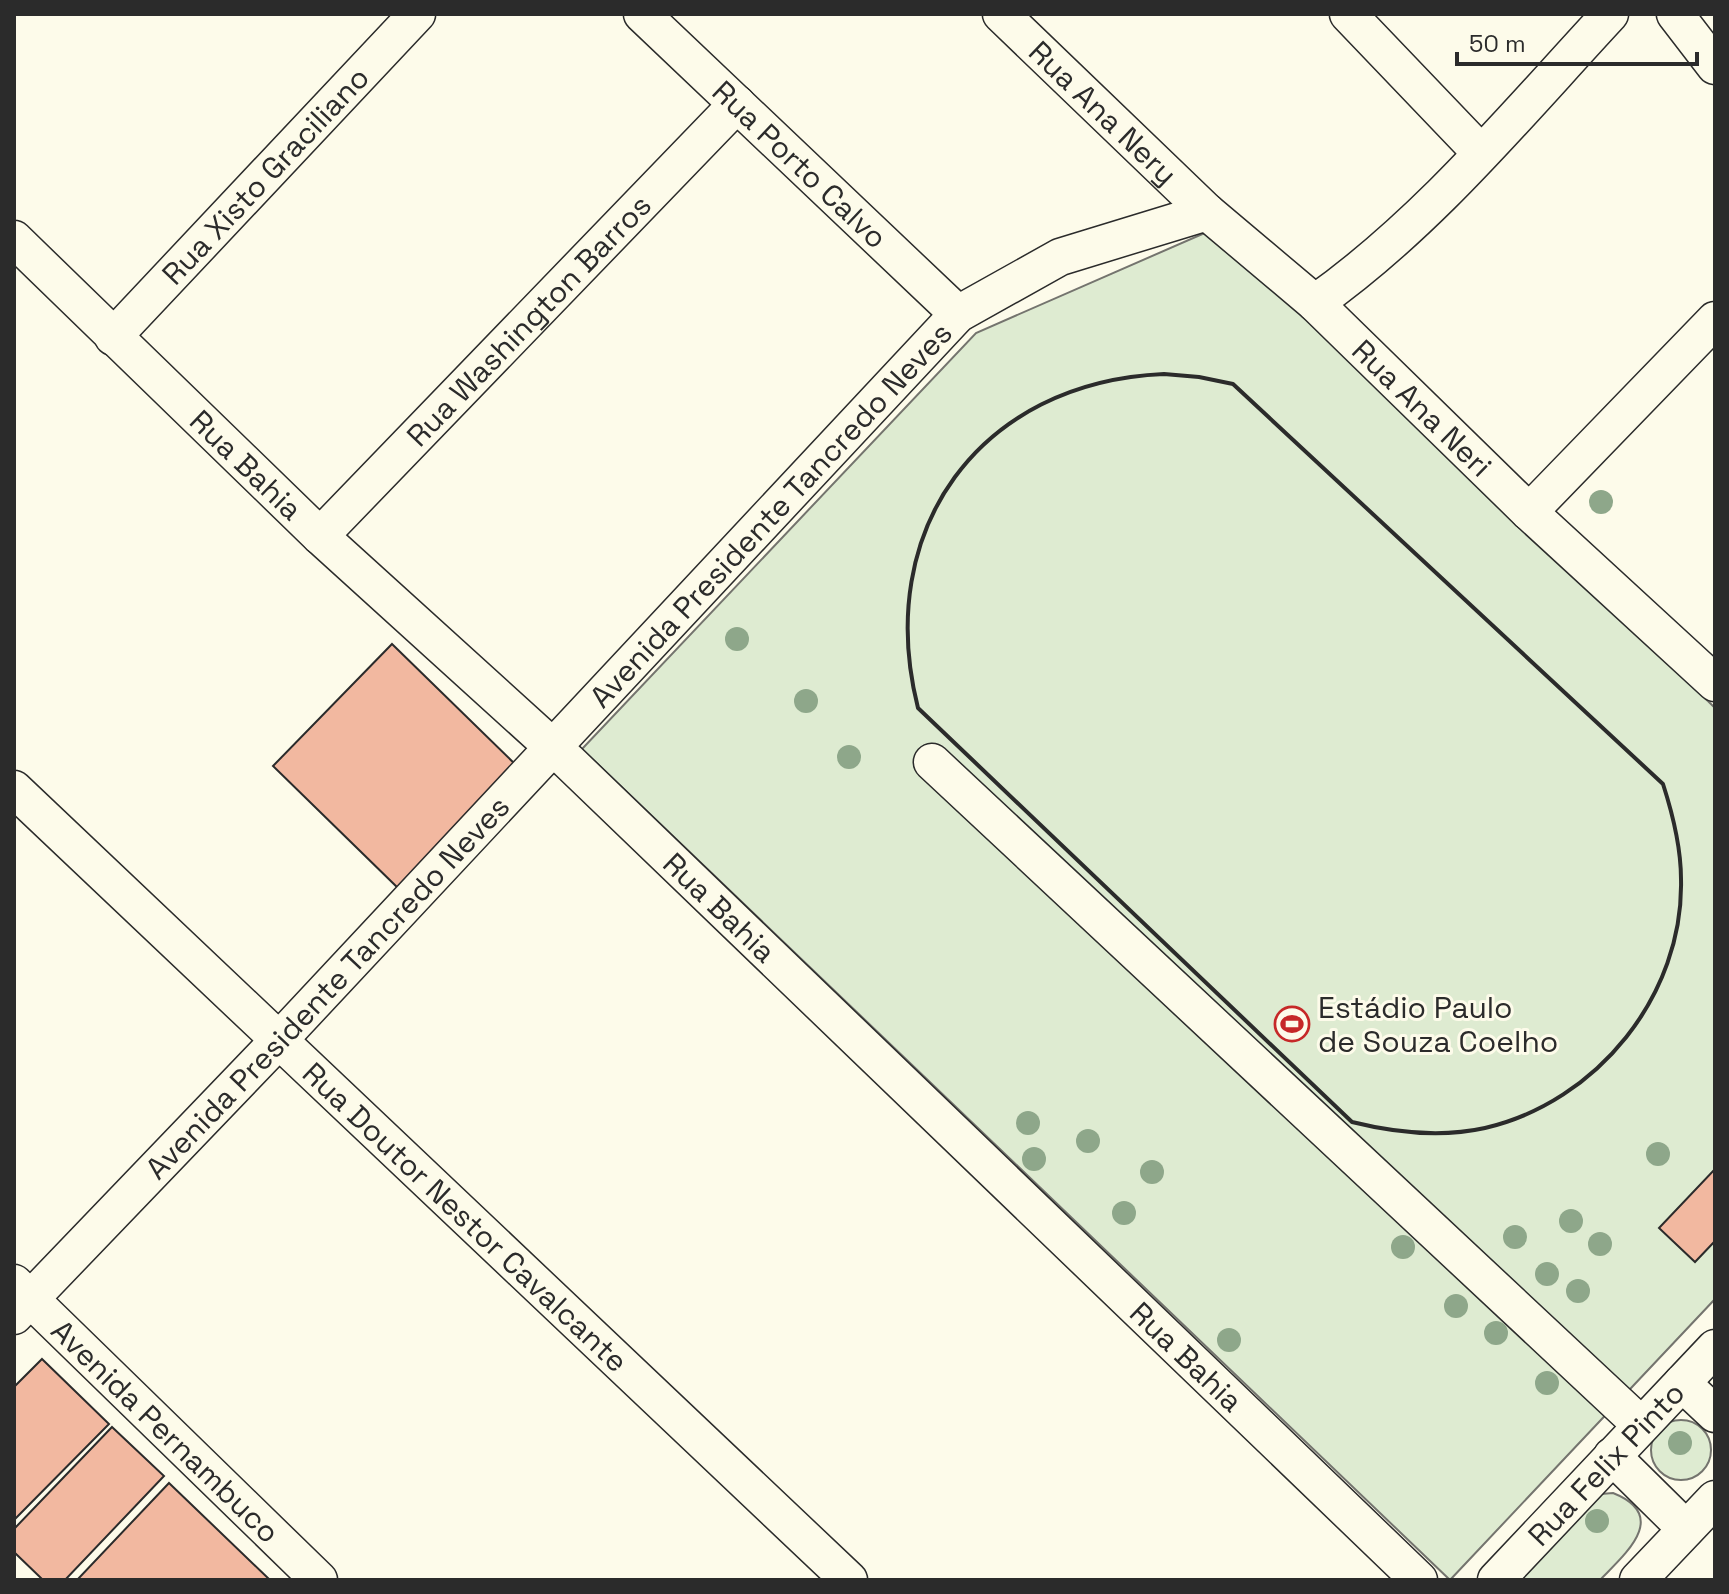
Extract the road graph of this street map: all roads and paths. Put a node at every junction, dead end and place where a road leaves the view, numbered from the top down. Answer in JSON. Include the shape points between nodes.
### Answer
{"nodes":[{"id":1,"x":417,"y":14,"type":"edge"},
{"id":2,"x":642,"y":14,"type":"edge"},
{"id":3,"x":1001,"y":14,"type":"edge"},
{"id":4,"x":1348,"y":14,"type":"edge"},
{"id":5,"x":1610,"y":14,"type":"edge"},
{"id":6,"x":1675,"y":14,"type":"edge"},
{"id":7,"x":1714,"y":63,"type":"edge"},
{"id":8,"x":737,"y":104,"type":"junction"},
{"id":9,"x":1480,"y":152,"type":"junction"},
{"id":10,"x":1207,"y":212,"type":"junction"},
{"id":11,"x":14,"y":239,"type":"edge"},
{"id":12,"x":1315,"y":303,"type":"junction"},
{"id":13,"x":958,"y":314,"type":"junction"},
{"id":14,"x":1715,"y":320,"type":"edge"},
{"id":15,"x":113,"y":337,"type":"junction"},
{"id":16,"x":1529,"y":512,"type":"junction"},
{"id":17,"x":320,"y":536,"type":"junction"},
{"id":18,"x":1715,"y":683,"type":"edge"},
{"id":19,"x":553,"y":747,"type":"junction"},
{"id":20,"x":932,"y":762,"type":"dead end"},
{"id":21,"x":14,"y":789,"type":"edge"},
{"id":22,"x":280,"y":1039,"type":"junction"},
{"id":23,"x":19,"y":1299,"type":"edge"},
{"id":24,"x":1715,"y":1348,"type":"edge"},
{"id":25,"x":1682,"y":1383,"type":"junction"},
{"id":26,"x":1715,"y":1414,"type":"edge"},
{"id":27,"x":1641,"y":1425,"type":"junction"},
{"id":28,"x":1612,"y":1456,"type":"junction"},
{"id":29,"x":1715,"y":1499,"type":"edge"},
{"id":30,"x":1686,"y":1529,"type":"junction"},
{"id":31,"x":319,"y":1580,"type":"edge"},
{"id":32,"x":849,"y":1580,"type":"edge"},
{"id":33,"x":1419,"y":1580,"type":"edge"},
{"id":34,"x":1496,"y":1580,"type":"edge"},
{"id":35,"x":1638,"y":1580,"type":"edge"}],
"edges":[{"from":1,"to":15,"type":"street","name":"Rua Xisto Graciliano"},
{"from":2,"to":8,"type":"street","name":"Rua Porto Calvo"},
{"from":3,"to":10,"type":"street","name":"Rua Ana Nery"},
{"from":4,"to":9,"type":"street"},
{"from":5,"to":9,"type":"street"},
{"from":6,"to":7,"type":"street"},
{"from":8,"to":13,"type":"street","name":"Rua Porto Calvo"},
{"from":8,"to":17,"type":"street","name":"Rua Washington Barros"},
{"from":9,"to":12,"type":"street","via":[[1431,206]]},
{"from":10,"to":12,"type":"street"},
{"from":10,"to":13,"type":"street","name":"Avenida Presidente Tancredo Neves","via":[[1060,257]]},
{"from":11,"to":15,"type":"street","name":"Rua Bahia"},
{"from":12,"to":16,"type":"street","name":"Rua Ana Neri"},
{"from":13,"to":19,"type":"street","name":"Avenida Presidente Tancredo Neves"},
{"from":14,"to":16,"type":"street"},
{"from":15,"to":17,"type":"street","name":"Rua Bahia"},
{"from":16,"to":18,"type":"street"},
{"from":17,"to":19,"type":"street","name":"Rua Bahia"},
{"from":19,"to":22,"type":"street","name":"Avenida Presidente Tancredo Neves"},
{"from":19,"to":33,"type":"street","name":"Rua Bahia"},
{"from":20,"to":27,"type":"street"},
{"from":21,"to":22,"type":"street","name":"Rua Doutor Nestor Cavalcante"},
{"from":22,"to":23,"type":"street","name":"Avenida Presidente Tancredo Neves"},
{"from":22,"to":32,"type":"street","name":"Rua Doutor Nestor Cavalcante"},
{"from":23,"to":31,"type":"street","name":"Avenida Pernambuco"},
{"from":24,"to":25,"type":"street","name":"Rua Felix Pinto"},
{"from":25,"to":26,"type":"street"},
{"from":25,"to":27,"type":"street","name":"Rua Felix Pinto"},
{"from":27,"to":28,"type":"street","name":"Rua Felix Pinto"},
{"from":28,"to":30,"type":"street"},
{"from":28,"to":34,"type":"street","name":"Rua Felix Pinto"},
{"from":29,"to":30,"type":"street"},
{"from":30,"to":35,"type":"street"}]}
